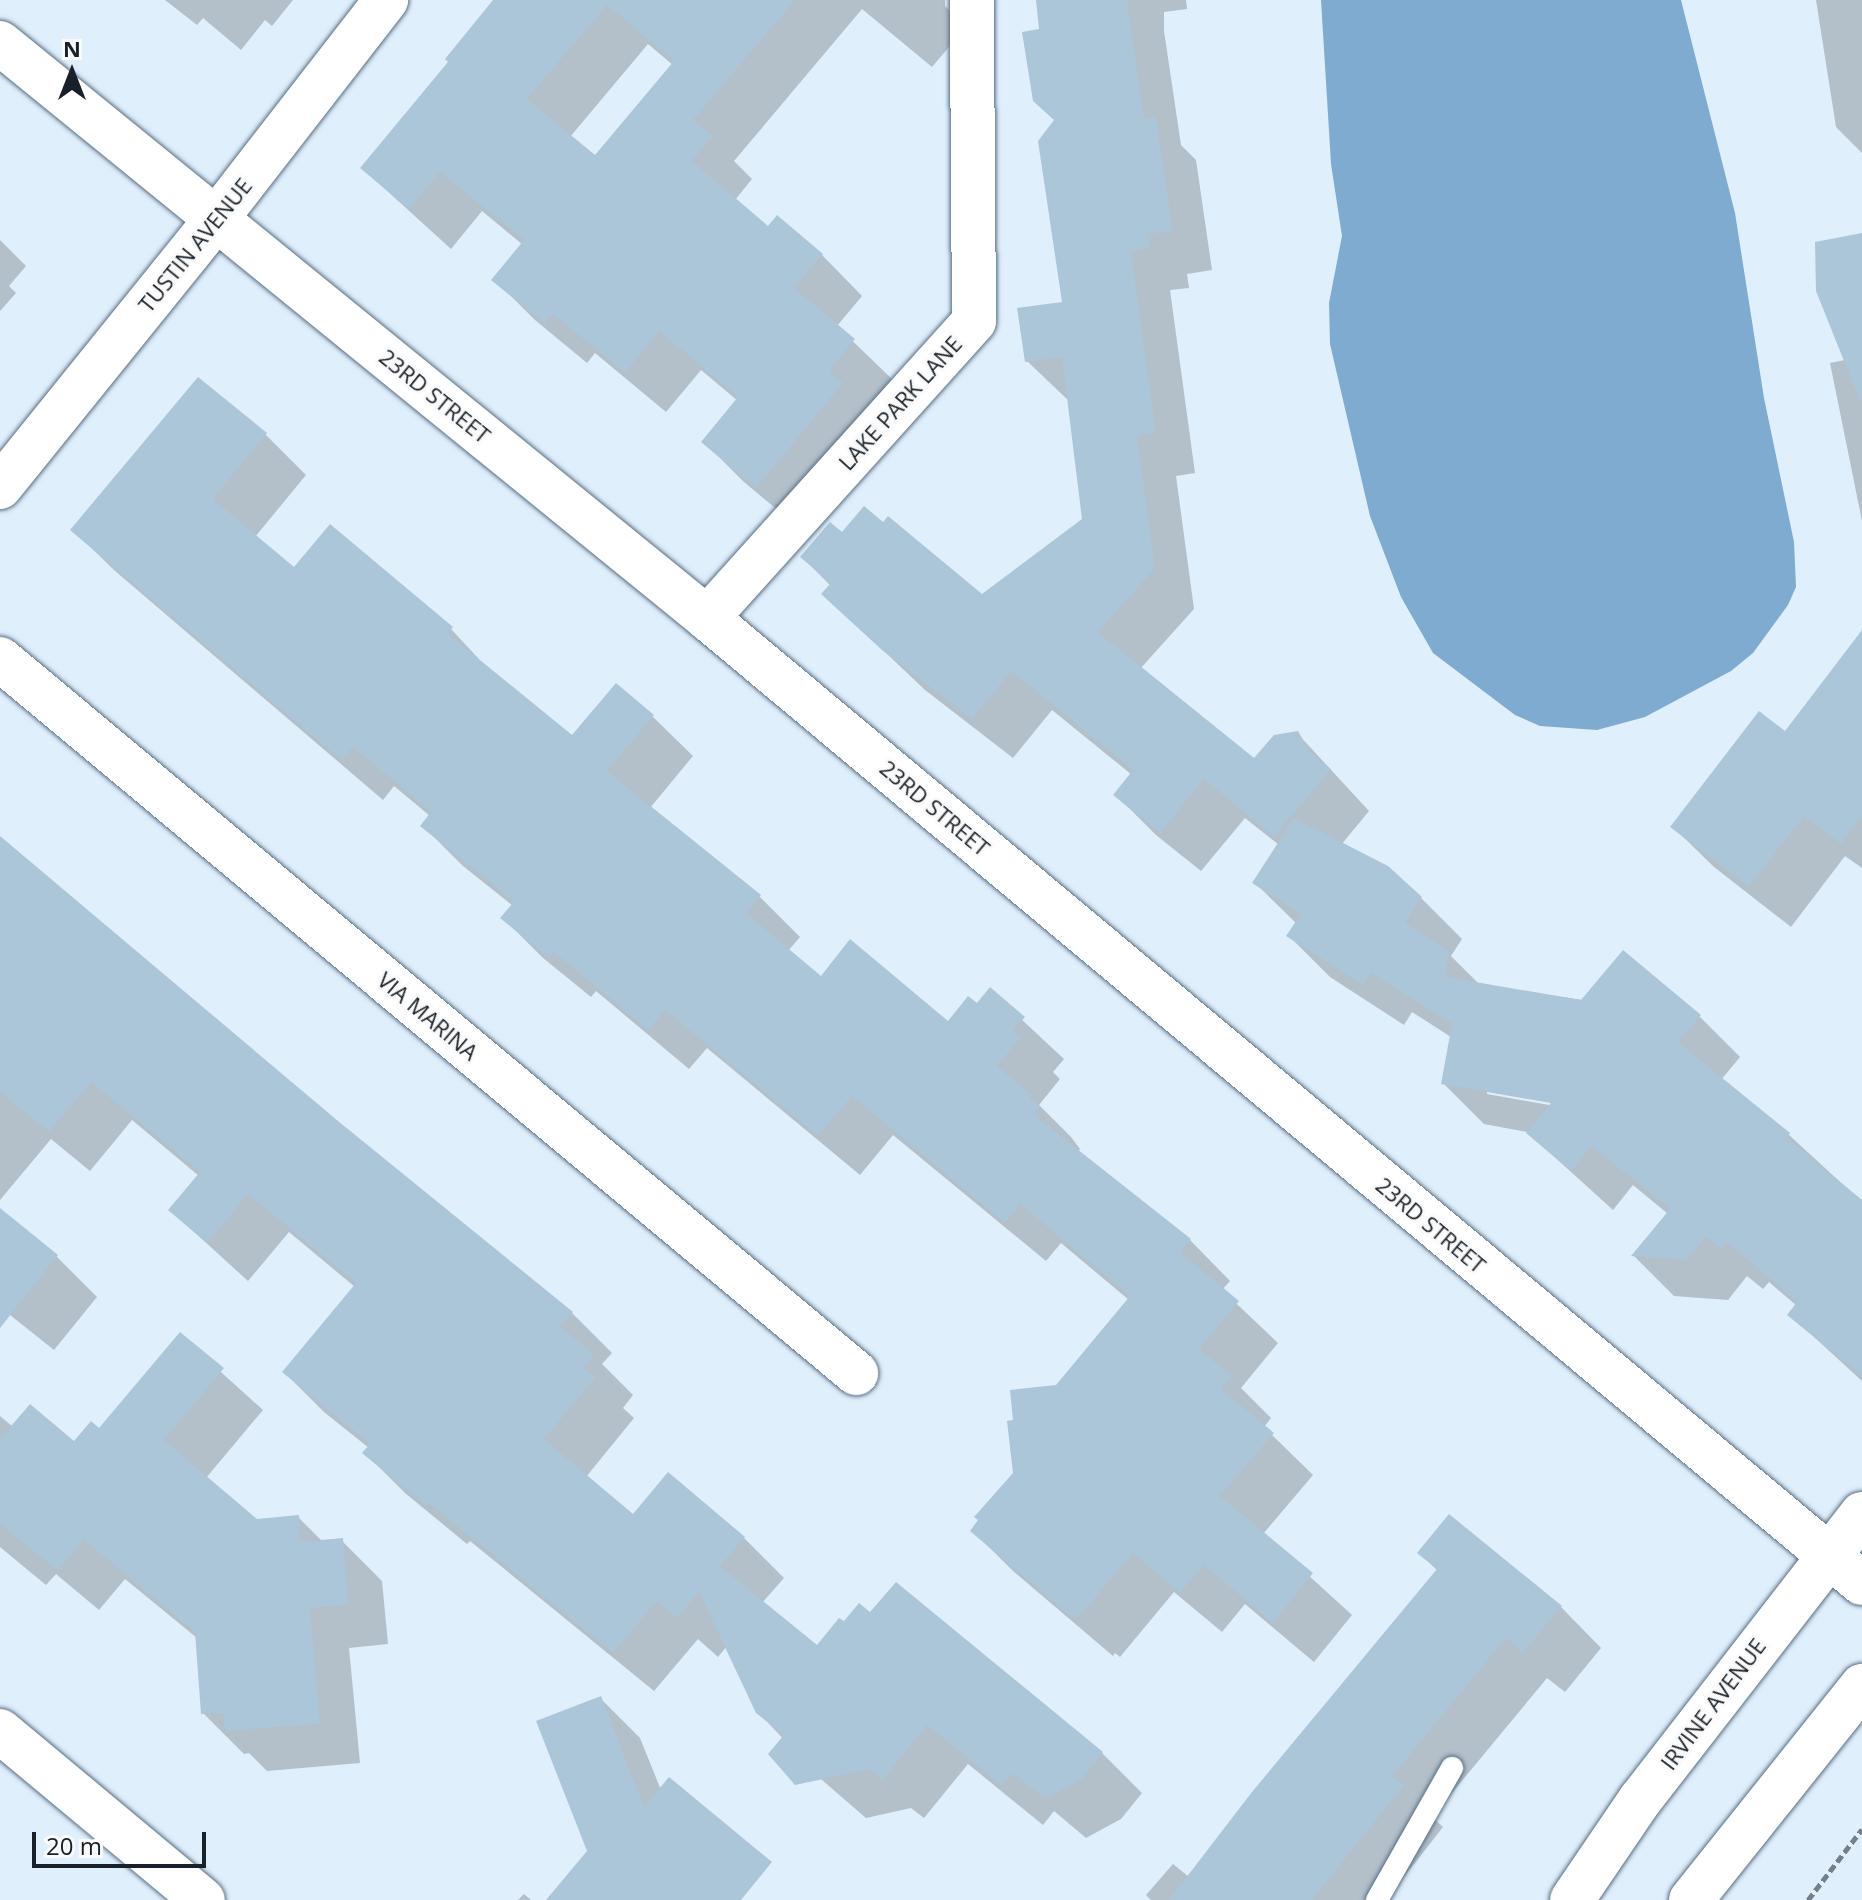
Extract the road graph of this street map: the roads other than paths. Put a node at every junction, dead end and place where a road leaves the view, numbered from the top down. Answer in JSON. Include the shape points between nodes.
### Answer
{"nodes":[{"id":1,"x":386,"y":0,"type":"edge"},
{"id":2,"x":972,"y":0,"type":"edge"},
{"id":3,"x":0,"y":43,"type":"edge"},
{"id":4,"x":217,"y":218,"type":"junction"},
{"id":5,"x":0,"y":487,"type":"edge"},
{"id":6,"x":707,"y":618,"type":"junction"},
{"id":7,"x":0,"y":659,"type":"edge"},
{"id":8,"x":856,"y":1373,"type":"dead end"},
{"id":9,"x":1862,"y":1514,"type":"edge"},
{"id":10,"x":1826,"y":1556,"type":"junction"},
{"id":11,"x":1862,"y":1583,"type":"edge"},
{"id":12,"x":1862,"y":1686,"type":"edge"},
{"id":13,"x":0,"y":1731,"type":"edge"},
{"id":14,"x":1452,"y":1768,"type":"dead end"},
{"id":15,"x":203,"y":1900,"type":"edge"},
{"id":16,"x":1377,"y":1900,"type":"edge"},
{"id":17,"x":1572,"y":1900,"type":"edge"},
{"id":18,"x":1691,"y":1900,"type":"edge"}],
"edges":[{"from":1,"to":4,"type":"street","name":"TUSTIN AVENUE"},
{"from":2,"to":6,"type":"street","name":"LAKE PARK LANE","via":[[974,321]]},
{"from":3,"to":4,"type":"street","name":"23RD STREET"},
{"from":4,"to":5,"type":"street","name":"TUSTIN AVENUE"},
{"from":4,"to":6,"type":"street","name":"23RD STREET"},
{"from":6,"to":10,"type":"street","name":"23RD STREET"},
{"from":7,"to":8,"type":"street","name":"VIA MARINA"},
{"from":9,"to":10,"type":"street","name":"IRVINE AVENUE"},
{"from":10,"to":11,"type":"street","name":"23RD STREET"},
{"from":10,"to":17,"type":"street","name":"IRVINE AVENUE","via":[[1640,1800]]},
{"from":12,"to":18,"type":"street"},
{"from":13,"to":15,"type":"street"},
{"from":14,"to":16,"type":"lane"}]}
